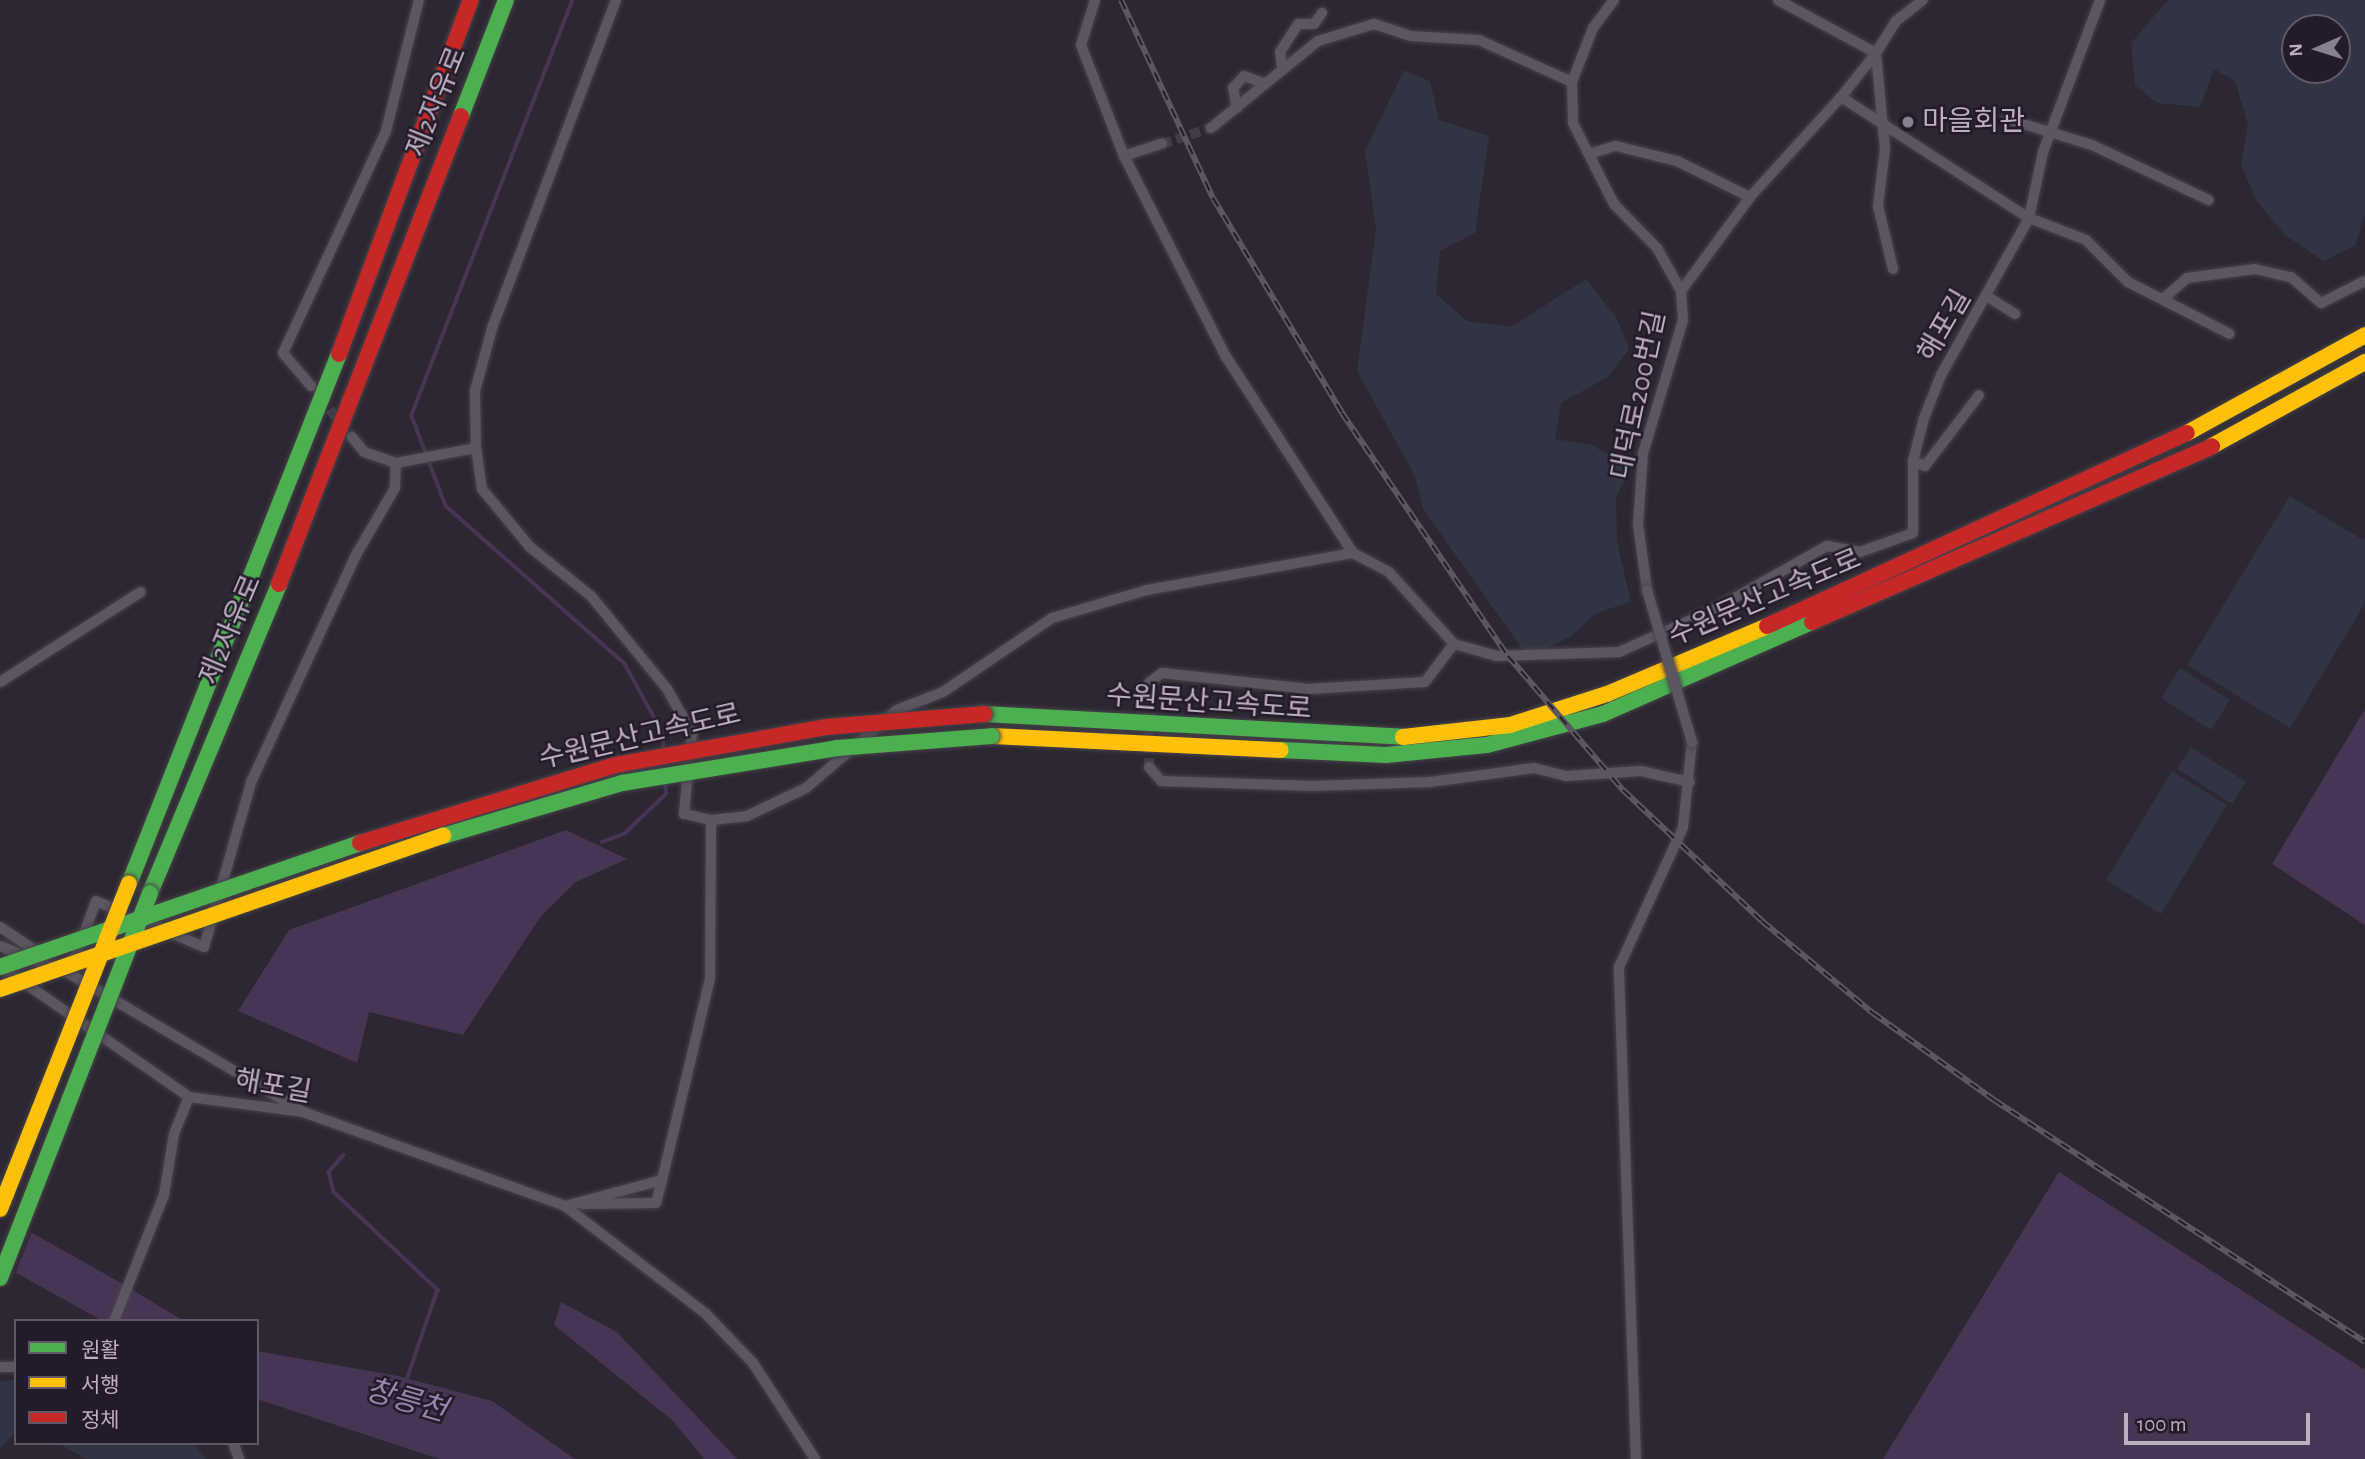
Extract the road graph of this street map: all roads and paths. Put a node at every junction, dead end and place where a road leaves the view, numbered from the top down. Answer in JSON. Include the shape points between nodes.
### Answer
{"nodes":[{"id":1,"x":419,"y":0,"type":"edge"},
{"id":2,"x":471,"y":0,"type":"edge"},
{"id":3,"x":506,"y":0,"type":"edge"},
{"id":4,"x":616,"y":0,"type":"edge"},
{"id":5,"x":1095,"y":0,"type":"edge"},
{"id":6,"x":1614,"y":0,"type":"edge"},
{"id":7,"x":1778,"y":0,"type":"edge"},
{"id":8,"x":1923,"y":0,"type":"edge"},
{"id":9,"x":2099,"y":0,"type":"edge"},
{"id":10,"x":1322,"y":13,"type":"dead end"},
{"id":11,"x":1876,"y":52,"type":"junction"},
{"id":12,"x":1282,"y":66,"type":"junction"},
{"id":13,"x":1572,"y":82,"type":"junction"},
{"id":14,"x":1264,"y":83,"type":"junction"},
{"id":15,"x":1840,"y":97,"type":"junction"},
{"id":16,"x":1237,"y":108,"type":"junction"},
{"id":17,"x":2007,"y":118,"type":"dead end"},
{"id":18,"x":1883,"y":124,"type":"junction"},
{"id":19,"x":1211,"y":128,"type":"tunnel mouth"},
{"id":20,"x":2051,"y":130,"type":"junction"},
{"id":21,"x":1162,"y":144,"type":"tunnel mouth"},
{"id":22,"x":1589,"y":154,"type":"junction"},
{"id":23,"x":1124,"y":156,"type":"junction"},
{"id":24,"x":1750,"y":197,"type":"junction"},
{"id":25,"x":2209,"y":200,"type":"dead end"},
{"id":26,"x":2029,"y":218,"type":"junction"},
{"id":27,"x":1893,"y":269,"type":"dead end"},
{"id":28,"x":2365,"y":281,"type":"edge"},
{"id":29,"x":1681,"y":291,"type":"junction"},
{"id":30,"x":1988,"y":298,"type":"junction"},
{"id":31,"x":2163,"y":299,"type":"junction"},
{"id":32,"x":2015,"y":314,"type":"dead end"},
{"id":33,"x":2230,"y":334,"type":"dead end"},
{"id":34,"x":2365,"y":335,"type":"edge"},
{"id":35,"x":2365,"y":362,"type":"edge"},
{"id":36,"x":311,"y":386,"type":"dead end"},
{"id":37,"x":1979,"y":394,"type":"dead end"},
{"id":38,"x":352,"y":437,"type":"tunnel mouth"},
{"id":39,"x":476,"y":448,"type":"junction"},
{"id":40,"x":1913,"y":461,"type":"junction"},
{"id":41,"x":396,"y":463,"type":"junction"},
{"id":42,"x":1353,"y":553,"type":"junction"},
{"id":43,"x":141,"y":592,"type":"dead end"},
{"id":44,"x":1454,"y":644,"type":"junction"},
{"id":45,"x":0,"y":682,"type":"edge"},
{"id":46,"x":1149,"y":683,"type":"dead end"},
{"id":47,"x":1149,"y":768,"type":"dead end"},
{"id":48,"x":1690,"y":782,"type":"junction"},
{"id":49,"x":711,"y":820,"type":"junction"},
{"id":50,"x":0,"y":927,"type":"edge"},
{"id":51,"x":0,"y":946,"type":"edge"},
{"id":52,"x":0,"y":966,"type":"edge"},
{"id":53,"x":69,"y":974,"type":"junction"},
{"id":54,"x":0,"y":989,"type":"edge"},
{"id":55,"x":189,"y":1097,"type":"junction"},
{"id":56,"x":303,"y":1112,"type":"junction"},
{"id":57,"x":662,"y":1180,"type":"junction"},
{"id":58,"x":565,"y":1206,"type":"junction"},
{"id":59,"x":0,"y":1209,"type":"edge"},
{"id":60,"x":0,"y":1278,"type":"edge"},
{"id":61,"x":115,"y":1319,"type":"edge"},
{"id":62,"x":815,"y":1459,"type":"edge"},
{"id":63,"x":1636,"y":1459,"type":"edge"}],
"edges":[{"from":1,"to":36,"type":"street","via":[[386,131],[283,353]]},
{"from":2,"to":59,"type":"highway","name":"제2자유로","bridge":true,"via":[[261,563]]},
{"from":3,"to":60,"type":"highway","name":"제2자유로","bridge":true,"via":[[283,575],[150,892]]},
{"from":4,"to":39,"type":"street","via":[[493,325],[475,391]]},
{"from":5,"to":23,"type":"street","via":[[1081,44]]},
{"from":6,"to":13,"type":"street","name":"대덕로200번길","via":[[1593,27]]},
{"from":7,"to":11,"type":"street"},
{"from":8,"to":11,"type":"street","via":[[1896,21]]},
{"from":9,"to":20,"type":"street","name":"해포길"},
{"from":10,"to":12,"type":"street","via":[[1314,24],[1298,24],[1280,52]]},
{"from":11,"to":15,"type":"street"},
{"from":11,"to":18,"type":"street"},
{"from":12,"to":13,"type":"street","via":[[1318,41],[1374,24],[1410,36],[1479,40]]},
{"from":12,"to":14,"type":"street"},
{"from":13,"to":22,"type":"street","name":"대덕로200번길","via":[[1573,123]]},
{"from":14,"to":16,"type":"street"},
{"from":14,"to":16,"type":"street","via":[[1244,76],[1233,88]]},
{"from":15,"to":18,"type":"street"},
{"from":15,"to":24,"type":"street"},
{"from":16,"to":19,"type":"street"},
{"from":17,"to":20,"type":"street"},
{"from":18,"to":26,"type":"street"},
{"from":18,"to":27,"type":"street","via":[[1878,206]]},
{"from":20,"to":25,"type":"street"},
{"from":20,"to":26,"type":"street","name":"해포길"},
{"from":21,"to":23,"type":"street"},
{"from":22,"to":24,"type":"street","via":[[1616,146],[1677,161]]},
{"from":22,"to":29,"type":"street","name":"대덕로200번길","via":[[1614,204],[1657,248]]},
{"from":23,"to":42,"type":"street","via":[[1226,357]]},
{"from":24,"to":29,"type":"street"},
{"from":26,"to":30,"type":"street","name":"해포길"},
{"from":26,"to":31,"type":"street","via":[[2086,240],[2128,282]]},
{"from":28,"to":31,"type":"street","via":[[2321,303],[2291,277],[2255,269],[2187,278]]},
{"from":29,"to":48,"type":"street","name":"대덕로200번길","bridge":true,"via":[[1682,320],[1643,453],[1638,524],[1647,590],[1692,742]]},
{"from":30,"to":32,"type":"street"},
{"from":30,"to":40,"type":"street","name":"해포길","via":[[1941,375]]},
{"from":31,"to":33,"type":"street"},
{"from":34,"to":52,"type":"highway","name":"수원문산고속도로","bridge":true,"via":[[2219,418],[1916,562],[1607,694],[1510,725],[1384,739],[984,714],[827,727],[615,765],[470,805]]},
{"from":35,"to":54,"type":"highway","name":"수원문산고속도로","bridge":true,"via":[[2225,440],[1603,715],[1487,745],[1386,755],[992,736],[825,749],[622,783],[478,824]]},
{"from":37,"to":40,"type":"street","via":[[1926,466]]},
{"from":38,"to":41,"type":"street","via":[[364,452]]},
{"from":39,"to":41,"type":"street"},
{"from":39,"to":49,"type":"street","via":[[482,489],[505,520],[591,596],[667,689],[692,733],[684,814]]},
{"from":40,"to":44,"type":"street","name":"해포길","via":[[1913,533],[1860,552],[1827,546],[1713,610],[1619,652],[1497,656]]},
{"from":41,"to":53,"type":"street","via":[[395,488],[340,588],[252,780],[204,947],[96,901]]},
{"from":42,"to":44,"type":"street","via":[[1388,572]]},
{"from":42,"to":49,"type":"street","via":[[1147,590],[1052,618],[943,692],[897,710],[806,788],[747,816]]},
{"from":43,"to":45,"type":"street"},
{"from":44,"to":46,"type":"street","via":[[1425,682],[1309,689],[1162,673]]},
{"from":47,"to":48,"type":"street","via":[[1161,781],[1313,786],[1430,782],[1534,768],[1566,776],[1641,771]]},
{"from":48,"to":63,"type":"street","name":"대덕로200번길","via":[[1683,827],[1619,967]]},
{"from":49,"to":57,"type":"street","via":[[710,979]]},
{"from":50,"to":53,"type":"street"},
{"from":51,"to":53,"type":"street"},
{"from":52,"to":55,"type":"street","name":"해포길"},
{"from":53,"to":56,"type":"street"},
{"from":55,"to":56,"type":"street","name":"해포길"},
{"from":55,"to":61,"type":"street","via":[[136,1275]]},
{"from":56,"to":58,"type":"street","name":"해포길"},
{"from":57,"to":58,"type":"street"},
{"from":57,"to":58,"type":"street","via":[[656,1203]]},
{"from":58,"to":62,"type":"street","via":[[705,1313],[752,1363]]}]}
